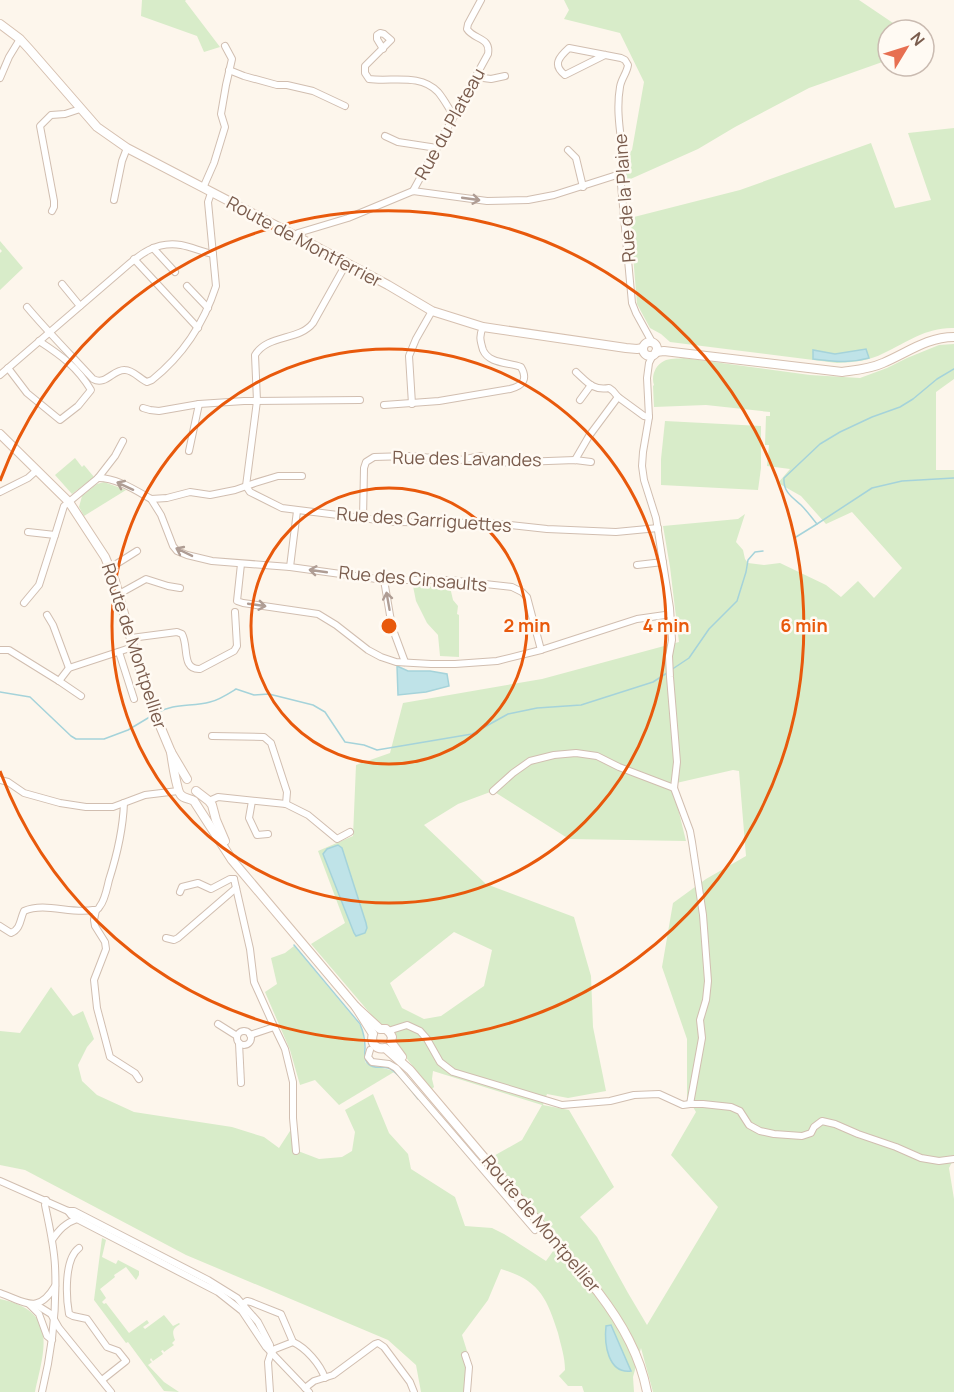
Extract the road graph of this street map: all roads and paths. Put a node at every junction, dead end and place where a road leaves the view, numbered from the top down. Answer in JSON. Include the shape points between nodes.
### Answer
{"nodes":[{"id":1,"x":481,"y":0,"type":"edge"},
{"id":2,"x":0,"y":24,"type":"edge"},
{"id":3,"x":20,"y":39,"type":"junction"},
{"id":4,"x":225,"y":46,"type":"dead end"},
{"id":5,"x":383,"y":49,"type":"dead end"},
{"id":6,"x":605,"y":55,"type":"junction"},
{"id":7,"x":229,"y":70,"type":"junction"},
{"id":8,"x":505,"y":76,"type":"dead end"},
{"id":9,"x":476,"y":77,"type":"junction"},
{"id":10,"x":0,"y":78,"type":"edge"},
{"id":11,"x":345,"y":106,"type":"dead end"},
{"id":12,"x":80,"y":109,"type":"junction"},
{"id":13,"x":454,"y":116,"type":"junction"},
{"id":14,"x":385,"y":136,"type":"dead end"},
{"id":15,"x":126,"y":148,"type":"junction"},
{"id":16,"x":437,"y":148,"type":"junction"},
{"id":17,"x":568,"y":150,"type":"dead end"},
{"id":18,"x":620,"y":174,"type":"junction"},
{"id":19,"x":583,"y":187,"type":"junction"},
{"id":20,"x":207,"y":190,"type":"junction"},
{"id":21,"x":413,"y":191,"type":"junction"},
{"id":22,"x":114,"y":200,"type":"dead end"},
{"id":23,"x":52,"y":211,"type":"dead end"},
{"id":24,"x":296,"y":236,"type":"junction"},
{"id":25,"x":212,"y":245,"type":"junction"},
{"id":26,"x":153,"y":248,"type":"junction"},
{"id":27,"x":199,"y":250,"type":"junction"},
{"id":28,"x":213,"y":254,"type":"junction"},
{"id":29,"x":134,"y":259,"type":"junction"},
{"id":30,"x":346,"y":264,"type":"junction"},
{"id":31,"x":175,"y":272,"type":"dead end"},
{"id":32,"x":62,"y":284,"type":"dead end"},
{"id":33,"x":187,"y":286,"type":"dead end"},
{"id":34,"x":80,"y":306,"type":"junction"},
{"id":35,"x":27,"y":307,"type":"dead end"},
{"id":36,"x":208,"y":308,"type":"junction"},
{"id":37,"x":432,"y":311,"type":"junction"},
{"id":38,"x":198,"y":327,"type":"junction"},
{"id":39,"x":483,"y":327,"type":"junction"},
{"id":40,"x":49,"y":333,"type":"junction"},
{"id":41,"x":954,"y":337,"type":"edge"},
{"id":42,"x":39,"y":341,"type":"junction"},
{"id":43,"x":650,"y":350,"type":"junction"},
{"id":44,"x":8,"y":368,"type":"junction"},
{"id":45,"x":576,"y":372,"type":"dead end"},
{"id":46,"x":0,"y":375,"type":"edge"},
{"id":47,"x":591,"y":385,"type":"junction"},
{"id":48,"x":618,"y":397,"type":"junction"},
{"id":49,"x":360,"y":400,"type":"dead end"},
{"id":50,"x":580,"y":400,"type":"dead end"},
{"id":51,"x":257,"y":401,"type":"junction"},
{"id":52,"x":199,"y":404,"type":"junction"},
{"id":53,"x":412,"y":404,"type":"junction"},
{"id":54,"x":384,"y":405,"type":"dead end"},
{"id":55,"x":143,"y":408,"type":"dead end"},
{"id":56,"x":649,"y":417,"type":"junction"},
{"id":57,"x":0,"y":434,"type":"edge"},
{"id":58,"x":123,"y":441,"type":"dead end"},
{"id":59,"x":189,"y":451,"type":"dead end"},
{"id":60,"x":575,"y":460,"type":"junction"},
{"id":61,"x":591,"y":462,"type":"dead end"},
{"id":62,"x":37,"y":470,"type":"junction"},
{"id":63,"x":302,"y":476,"type":"dead end"},
{"id":64,"x":98,"y":478,"type":"junction"},
{"id":65,"x":246,"y":486,"type":"junction"},
{"id":66,"x":0,"y":492,"type":"edge"},
{"id":67,"x":151,"y":499,"type":"junction"},
{"id":68,"x":69,"y":502,"type":"junction"},
{"id":69,"x":297,"y":511,"type":"junction"},
{"id":70,"x":363,"y":519,"type":"junction"},
{"id":71,"x":658,"y":528,"type":"junction"},
{"id":72,"x":28,"y":532,"type":"dead end"},
{"id":73,"x":55,"y":535,"type":"junction"},
{"id":74,"x":137,"y":551,"type":"dead end"},
{"id":75,"x":663,"y":562,"type":"junction"},
{"id":76,"x":241,"y":564,"type":"junction"},
{"id":77,"x":637,"y":565,"type":"dead end"},
{"id":78,"x":290,"y":567,"type":"junction"},
{"id":79,"x":110,"y":568,"type":"junction"},
{"id":80,"x":384,"y":580,"type":"junction"},
{"id":81,"x":180,"y":588,"type":"dead end"},
{"id":82,"x":119,"y":594,"type":"junction"},
{"id":83,"x":24,"y":603,"type":"dead end"},
{"id":84,"x":235,"y":612,"type":"dead end"},
{"id":85,"x":669,"y":612,"type":"junction"},
{"id":86,"x":47,"y":615,"type":"dead end"},
{"id":87,"x":132,"y":643,"type":"junction"},
{"id":88,"x":0,"y":650,"type":"edge"},
{"id":89,"x":541,"y":650,"type":"junction"},
{"id":90,"x":119,"y":652,"type":"junction"},
{"id":91,"x":405,"y":662,"type":"junction"},
{"id":92,"x":69,"y":668,"type":"junction"},
{"id":93,"x":59,"y":681,"type":"junction"},
{"id":94,"x":81,"y":696,"type":"dead end"},
{"id":95,"x":134,"y":699,"type":"dead end"},
{"id":96,"x":212,"y":736,"type":"dead end"},
{"id":97,"x":171,"y":752,"type":"junction"},
{"id":98,"x":187,"y":779,"type":"junction"},
{"id":99,"x":0,"y":780,"type":"edge"},
{"id":100,"x":178,"y":788,"type":"junction"},
{"id":101,"x":674,"y":788,"type":"junction"},
{"id":102,"x":196,"y":791,"type":"junction"},
{"id":103,"x":493,"y":791,"type":"dead end"},
{"id":104,"x":189,"y":798,"type":"junction"},
{"id":105,"x":209,"y":801,"type":"junction"},
{"id":106,"x":252,"y":801,"type":"junction"},
{"id":107,"x":124,"y":803,"type":"junction"},
{"id":108,"x":286,"y":804,"type":"junction"},
{"id":109,"x":210,"y":818,"type":"junction"},
{"id":110,"x":351,"y":832,"type":"dead end"},
{"id":111,"x":268,"y":834,"type":"dead end"},
{"id":112,"x":241,"y":869,"type":"junction"},
{"id":113,"x":234,"y":879,"type":"junction"},
{"id":114,"x":236,"y":888,"type":"junction"},
{"id":115,"x":180,"y":892,"type":"dead end"},
{"id":116,"x":96,"y":910,"type":"junction"},
{"id":117,"x":0,"y":926,"type":"edge"},
{"id":118,"x":166,"y":938,"type":"dead end"},
{"id":119,"x":218,"y":1024,"type":"dead end"},
{"id":120,"x":274,"y":1027,"type":"junction"},
{"id":121,"x":250,"y":1035,"type":"junction"},
{"id":122,"x":386,"y":1035,"type":"junction"},
{"id":123,"x":238,"y":1040,"type":"junction"},
{"id":124,"x":370,"y":1050,"type":"dead end"},
{"id":125,"x":139,"y":1079,"type":"dead end"},
{"id":126,"x":241,"y":1083,"type":"dead end"},
{"id":127,"x":690,"y":1104,"type":"junction"},
{"id":128,"x":296,"y":1151,"type":"dead end"},
{"id":129,"x":954,"y":1159,"type":"edge"},
{"id":130,"x":0,"y":1181,"type":"edge"},
{"id":131,"x":46,"y":1200,"type":"junction"},
{"id":132,"x":68,"y":1211,"type":"junction"},
{"id":133,"x":77,"y":1219,"type":"junction"},
{"id":134,"x":535,"y":1230,"type":"dead end"},
{"id":135,"x":52,"y":1240,"type":"junction"},
{"id":136,"x":79,"y":1248,"type":"dead end"},
{"id":137,"x":55,"y":1266,"type":"junction"},
{"id":138,"x":68,"y":1269,"type":"junction"},
{"id":139,"x":55,"y":1286,"type":"junction"},
{"id":140,"x":0,"y":1293,"type":"edge"},
{"id":141,"x":32,"y":1304,"type":"junction"},
{"id":142,"x":243,"y":1304,"type":"junction"},
{"id":143,"x":39,"y":1314,"type":"junction"},
{"id":144,"x":54,"y":1320,"type":"junction"},
{"id":145,"x":52,"y":1340,"type":"junction"},
{"id":146,"x":293,"y":1342,"type":"junction"},
{"id":147,"x":271,"y":1353,"type":"junction"},
{"id":148,"x":465,"y":1355,"type":"dead end"},
{"id":149,"x":325,"y":1378,"type":"junction"},
{"id":150,"x":102,"y":1380,"type":"junction"},
{"id":151,"x":307,"y":1390,"type":"edge"},
{"id":152,"x":42,"y":1392,"type":"edge"},
{"id":153,"x":111,"y":1392,"type":"edge"},
{"id":154,"x":270,"y":1392,"type":"edge"},
{"id":155,"x":414,"y":1392,"type":"edge"},
{"id":156,"x":467,"y":1392,"type":"edge"},
{"id":157,"x":647,"y":1392,"type":"edge"}],
"edges":[{"from":1,"to":9,"type":"street","name":"Rue du Plateau","via":[[467,29],[489,48]]},
{"from":2,"to":3,"type":"street","name":"Route de Montferrier"},
{"from":3,"to":10,"type":"street"},
{"from":3,"to":12,"type":"street","name":"Route de Montferrier"},
{"from":4,"to":7,"type":"street","via":[[232,59]]},
{"from":5,"to":13,"type":"street","via":[[365,66],[369,79],[428,84]]},
{"from":6,"to":6,"type":"street","via":[[565,75],[557,61],[569,48]]},
{"from":6,"to":18,"type":"street","name":"Rue de la Plaine","via":[[621,58],[628,65],[619,94],[624,171]]},
{"from":7,"to":11,"type":"street","via":[[277,86],[313,91]]},
{"from":7,"to":20,"type":"street","via":[[221,114],[225,127]]},
{"from":8,"to":9,"type":"street","via":[[491,80]]},
{"from":9,"to":13,"type":"street","name":"Rue du Plateau"},
{"from":12,"to":15,"type":"street","name":"Route de Montferrier"},
{"from":12,"to":23,"type":"street","via":[[51,115],[40,126],[54,201]]},
{"from":13,"to":16,"type":"street","name":"Rue du Plateau"},
{"from":14,"to":16,"type":"street"},
{"from":15,"to":20,"type":"street","name":"Route de Montferrier"},
{"from":15,"to":22,"type":"street"},
{"from":16,"to":21,"type":"street","name":"Rue du Plateau"},
{"from":17,"to":19,"type":"street","via":[[576,158]]},
{"from":18,"to":19,"type":"street"},
{"from":18,"to":43,"type":"street","name":"Rue de la Plaine","via":[[632,303]]},
{"from":21,"to":19,"type":"street","one_way":true,"via":[[487,201],[528,200]]},
{"from":20,"to":24,"type":"street","name":"Route de Montferrier"},
{"from":20,"to":25,"type":"street"},
{"from":21,"to":24,"type":"street","via":[[348,218],[298,232]]},
{"from":24,"to":30,"type":"street","name":"Route de Montferrier"},
{"from":25,"to":27,"type":"street"},
{"from":25,"to":28,"type":"street"},
{"from":26,"to":27,"type":"street","via":[[181,245]]},
{"from":26,"to":29,"type":"street"},
{"from":26,"to":31,"type":"street"},
{"from":27,"to":28,"type":"street"},
{"from":28,"to":36,"type":"street","via":[[216,286]]},
{"from":29,"to":34,"type":"street"},
{"from":29,"to":38,"type":"street"},
{"from":30,"to":37,"type":"street","name":"Route de Montferrier"},
{"from":30,"to":51,"type":"street","via":[[308,329],[265,345],[255,355]]},
{"from":32,"to":34,"type":"street"},
{"from":33,"to":36,"type":"street"},
{"from":34,"to":40,"type":"street"},
{"from":35,"to":40,"type":"street"},
{"from":36,"to":38,"type":"street"},
{"from":37,"to":39,"type":"street","name":"Route de Montferrier"},
{"from":37,"to":53,"type":"street","via":[[409,356]]},
{"from":38,"to":40,"type":"street","via":[[188,343],[147,382],[122,369],[102,381],[93,380]]},
{"from":39,"to":43,"type":"street","name":"Route de Montferrier"},
{"from":39,"to":53,"type":"street","via":[[479,340],[486,355],[521,367],[522,385]]},
{"from":40,"to":42,"type":"street"},
{"from":41,"to":43,"type":"street","name":"Route de Montferrier","via":[[925,342],[880,364],[842,372]]},
{"from":42,"to":44,"type":"street"},
{"from":42,"to":44,"type":"street","via":[[74,367],[91,390],[78,406],[60,420],[27,393]]},
{"from":43,"to":56,"type":"street"},
{"from":44,"to":46,"type":"street"},
{"from":45,"to":47,"type":"street"},
{"from":47,"to":48,"type":"street","via":[[600,390],[609,388]]},
{"from":47,"to":50,"type":"street"},
{"from":48,"to":56,"type":"street"},
{"from":48,"to":60,"type":"street"},
{"from":49,"to":51,"type":"street"},
{"from":51,"to":52,"type":"street"},
{"from":51,"to":65,"type":"street"},
{"from":52,"to":55,"type":"street","via":[[159,411]]},
{"from":52,"to":59,"type":"street"},
{"from":53,"to":54,"type":"street"},
{"from":56,"to":71,"type":"street","via":[[642,466]]},
{"from":57,"to":62,"type":"street","name":"Route de Montpellier"},
{"from":58,"to":64,"type":"street"},
{"from":60,"to":61,"type":"street","name":"Rue des Lavandes"},
{"from":60,"to":70,"type":"street","name":"Rue des Lavandes","via":[[491,463],[481,456],[460,460],[374,457],[364,468]]},
{"from":62,"to":66,"type":"street"},
{"from":62,"to":68,"type":"street","name":"Route de Montpellier"},
{"from":63,"to":65,"type":"street","via":[[278,476]]},
{"from":67,"to":64,"type":"street","one_way":true,"via":[[115,481]]},
{"from":64,"to":68,"type":"street"},
{"from":65,"to":67,"type":"street","via":[[210,495],[190,492]]},
{"from":65,"to":69,"type":"street","name":"Rue des Garriguettes","via":[[271,503]]},
{"from":76,"to":67,"type":"street","name":"Rue des Cinsaults","one_way":true,"via":[[177,551]]},
{"from":68,"to":73,"type":"street","via":[[63,508]]},
{"from":68,"to":79,"type":"street","name":"Route de Montpellier"},
{"from":69,"to":70,"type":"street","name":"Rue des Garriguettes"},
{"from":69,"to":78,"type":"street"},
{"from":70,"to":71,"type":"street","name":"Rue des Garriguettes","via":[[606,532]]},
{"from":71,"to":75,"type":"street"},
{"from":72,"to":73,"type":"street"},
{"from":73,"to":83,"type":"street","via":[[39,585]]},
{"from":74,"to":79,"type":"street"},
{"from":75,"to":77,"type":"street"},
{"from":75,"to":85,"type":"street"},
{"from":76,"to":78,"type":"street","name":"Rue des Cinsaults"},
{"from":76,"to":91,"type":"street","one_way":true,"via":[[237,601],[318,614],[368,650]]},
{"from":80,"to":78,"type":"street","name":"Rue des Cinsaults","one_way":true},
{"from":79,"to":82,"type":"street","name":"Route de Montpellier"},
{"from":80,"to":89,"type":"street","name":"Rue des Cinsaults","via":[[449,580],[512,587],[527,597]]},
{"from":91,"to":80,"type":"street","one_way":true,"via":[[392,627]]},
{"from":81,"to":82,"type":"street","via":[[146,579]]},
{"from":82,"to":87,"type":"street","name":"Route de Montpellier"},
{"from":84,"to":87,"type":"street","via":[[237,646],[201,669],[189,667],[185,639],[177,632]]},
{"from":85,"to":89,"type":"street"},
{"from":85,"to":101,"type":"street","via":[[677,762]]},
{"from":86,"to":92,"type":"street"},
{"from":87,"to":90,"type":"street"},
{"from":87,"to":97,"type":"street","name":"Route de Montpellier"},
{"from":88,"to":93,"type":"street","via":[[9,650]]},
{"from":89,"to":91,"type":"street","via":[[478,663]]},
{"from":90,"to":92,"type":"street"},
{"from":90,"to":95,"type":"street"},
{"from":92,"to":93,"type":"street"},
{"from":93,"to":94,"type":"street"},
{"from":96,"to":108,"type":"street","via":[[264,737],[272,743],[287,792]]},
{"from":97,"to":98,"type":"street","name":"Route de Montpellier"},
{"from":97,"to":100,"type":"street","name":"Route de Montpellier"},
{"from":98,"to":100,"type":"street"},
{"from":98,"to":102,"type":"street","via":[[194,783]]},
{"from":99,"to":107,"type":"street","via":[[24,793],[72,806],[113,807]]},
{"from":100,"to":104,"type":"street","via":[[183,797]]},
{"from":100,"to":107,"type":"street"},
{"from":101,"to":103,"type":"street","via":[[597,756],[576,753],[530,761]]},
{"from":101,"to":127,"type":"street","via":[[692,842],[708,981]]},
{"from":102,"to":104,"type":"street"},
{"from":102,"to":105,"type":"street"},
{"from":104,"to":109,"type":"street","name":"Route de Montpellier"},
{"from":105,"to":106,"type":"street","via":[[218,797]]},
{"from":105,"to":109,"type":"street","name":"Route de Montpellier"},
{"from":106,"to":108,"type":"street"},
{"from":106,"to":111,"type":"street","via":[[249,818],[257,835]]},
{"from":107,"to":116,"type":"street","via":[[120,842],[102,905]]},
{"from":108,"to":110,"type":"street","via":[[308,815],[337,838]]},
{"from":109,"to":112,"type":"street","name":"Route de Montpellier"},
{"from":112,"to":113,"type":"street"},
{"from":112,"to":122,"type":"street","name":"Route de Montpellier","via":[[356,1007]]},
{"from":113,"to":114,"type":"street"},
{"from":113,"to":115,"type":"street","via":[[211,889],[198,883]]},
{"from":114,"to":118,"type":"street","via":[[178,938]]},
{"from":114,"to":120,"type":"street","via":[[254,982]]},
{"from":116,"to":117,"type":"street","via":[[27,909],[19,929],[11,933]]},
{"from":116,"to":125,"type":"street","via":[[95,926],[106,949],[94,980],[97,1008],[110,1057]]},
{"from":119,"to":123,"type":"street"},
{"from":120,"to":121,"type":"street"},
{"from":120,"to":128,"type":"street","via":[[285,1049],[293,1082]]},
{"from":121,"to":123,"type":"street","via":[[243,1031]]},
{"from":121,"to":123,"type":"street","via":[[248,1044]]},
{"from":122,"to":127,"type":"street","via":[[407,1025],[420,1031],[440,1062],[453,1072],[562,1105],[651,1093]]},
{"from":122,"to":157,"type":"street","name":"Route de Montpellier","via":[[410,1070],[613,1310],[632,1345]]},
{"from":123,"to":126,"type":"street"},
{"from":124,"to":134,"type":"street","via":[[370,1060],[375,1064],[396,1068]]},
{"from":127,"to":129,"type":"street","via":[[731,1107],[749,1125],[774,1134],[802,1136],[822,1121],[921,1158]]},
{"from":130,"to":131,"type":"street"},
{"from":131,"to":132,"type":"street"},
{"from":131,"to":135,"type":"street"},
{"from":132,"to":133,"type":"street"},
{"from":132,"to":142,"type":"street","via":[[208,1280]]},
{"from":133,"to":135,"type":"street","via":[[60,1229]]},
{"from":133,"to":147,"type":"street","via":[[218,1292],[242,1311]]},
{"from":135,"to":137,"type":"street"},
{"from":136,"to":138,"type":"street","via":[[73,1252]]},
{"from":137,"to":138,"type":"street"},
{"from":137,"to":139,"type":"street"},
{"from":138,"to":150,"type":"street","via":[[69,1314],[87,1319],[107,1347],[118,1351],[126,1361]]},
{"from":139,"to":141,"type":"street","via":[[47,1298]]},
{"from":139,"to":144,"type":"street"},
{"from":140,"to":141,"type":"street"},
{"from":141,"to":143,"type":"street"},
{"from":141,"to":144,"type":"street","via":[[51,1314]]},
{"from":142,"to":146,"type":"street","via":[[251,1302],[281,1314]]},
{"from":142,"to":147,"type":"street","via":[[258,1322]]},
{"from":143,"to":144,"type":"street"},
{"from":143,"to":145,"type":"street"},
{"from":144,"to":145,"type":"street"},
{"from":144,"to":150,"type":"street"},
{"from":145,"to":152,"type":"street"},
{"from":146,"to":147,"type":"street"},
{"from":146,"to":149,"type":"street","via":[[322,1369]]},
{"from":147,"to":151,"type":"street"},
{"from":147,"to":154,"type":"street"},
{"from":148,"to":156,"type":"street","via":[[469,1367]]},
{"from":149,"to":151,"type":"street","via":[[314,1381]]},
{"from":149,"to":155,"type":"street","via":[[378,1343]]},
{"from":150,"to":153,"type":"street"}]}
